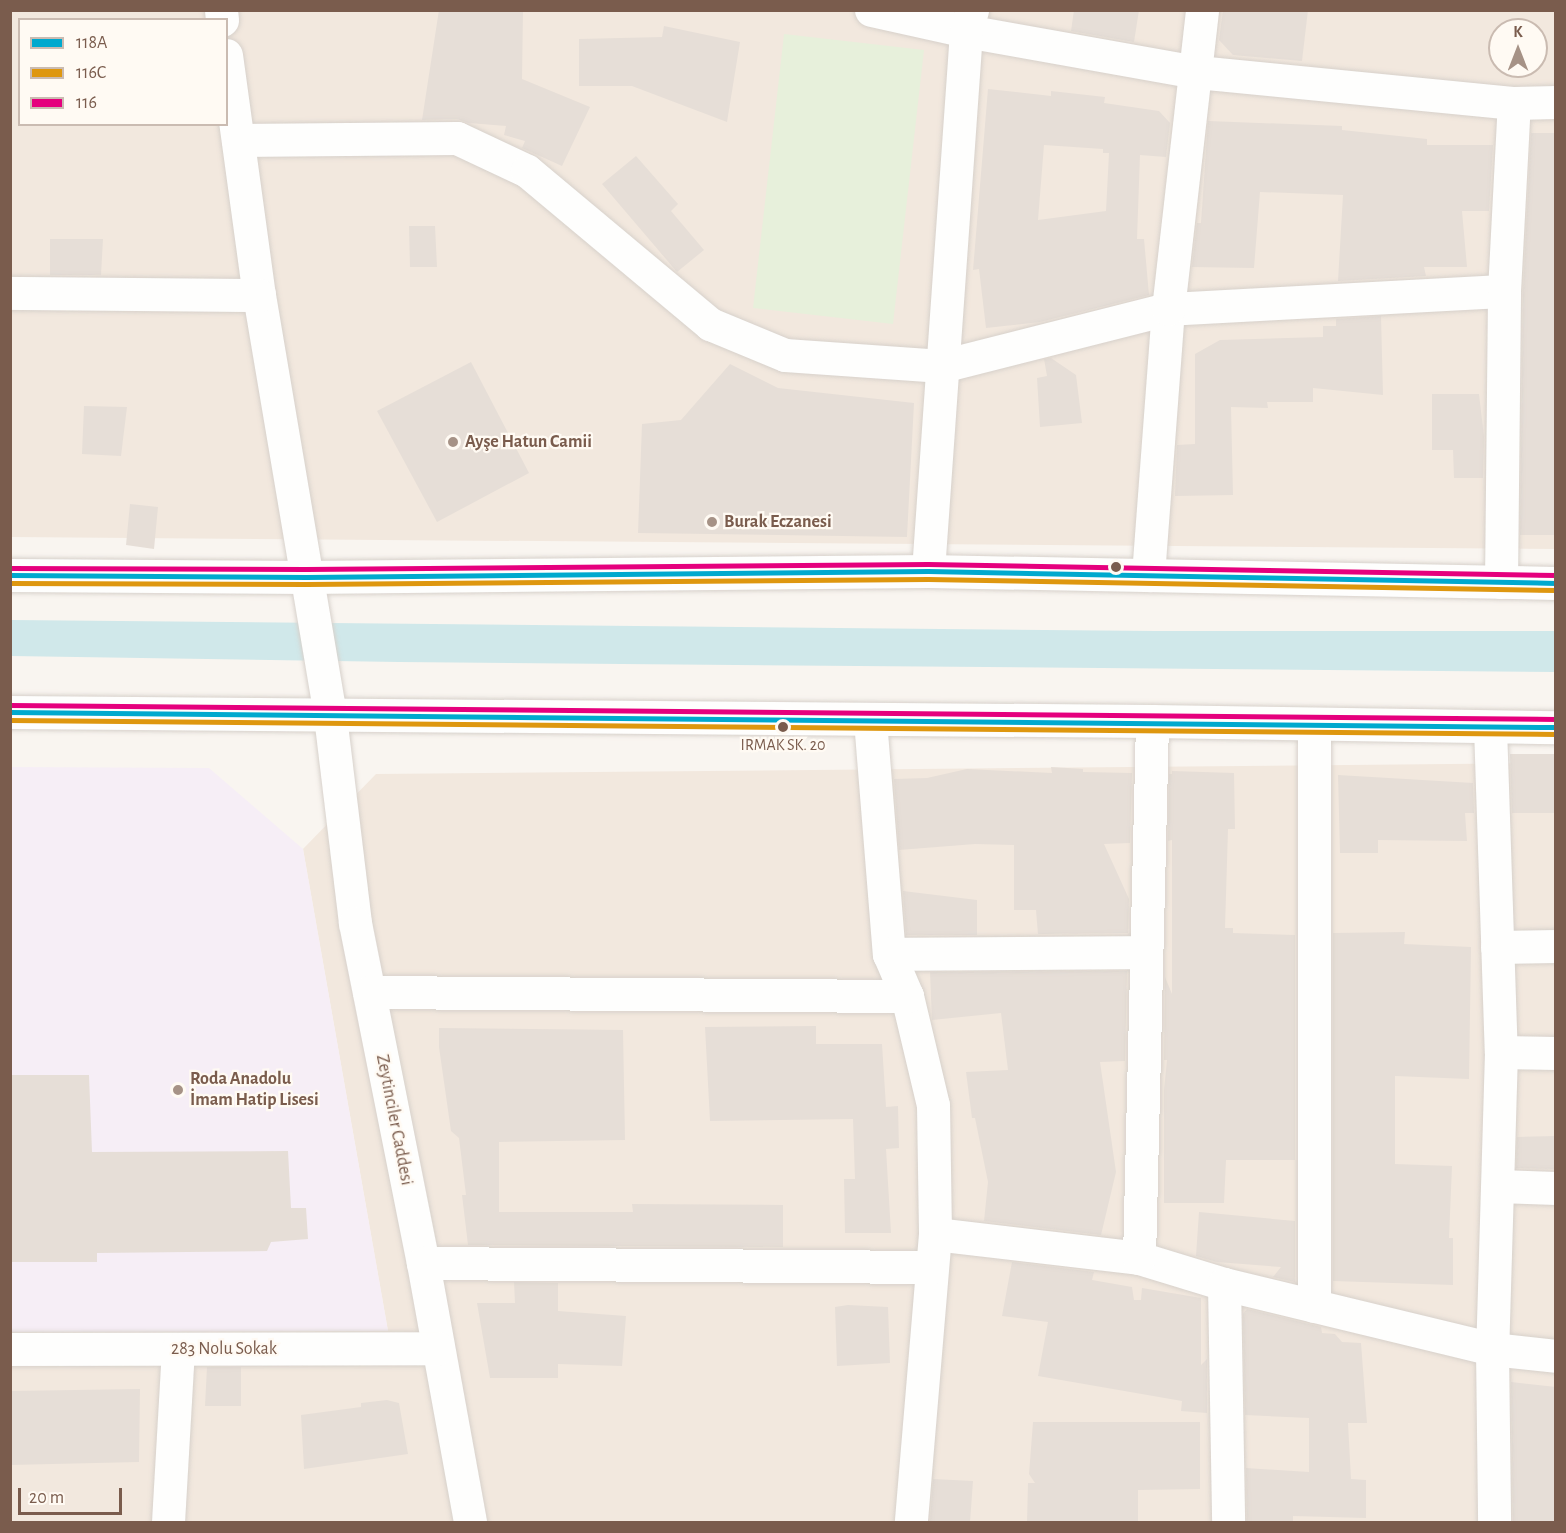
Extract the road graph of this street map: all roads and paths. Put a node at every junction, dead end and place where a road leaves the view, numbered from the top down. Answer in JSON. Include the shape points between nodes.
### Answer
{"nodes":[{"id":1,"x":871,"y":10,"type":"edge"},
{"id":2,"x":1202,"y":10,"type":"edge"},
{"id":3,"x":969,"y":21,"type":"edge"},
{"id":4,"x":228,"y":69,"type":"edge"},
{"id":5,"x":1197,"y":72,"type":"junction"},
{"id":6,"x":1556,"y":102,"type":"edge"},
{"id":7,"x":1514,"y":104,"type":"junction"},
{"id":8,"x":238,"y":141,"type":"junction"},
{"id":9,"x":1504,"y":291,"type":"junction"},
{"id":10,"x":10,"y":292,"type":"edge"},
{"id":11,"x":259,"y":295,"type":"junction"},
{"id":12,"x":1168,"y":309,"type":"junction"},
{"id":13,"x":942,"y":366,"type":"junction"},
{"id":14,"x":928,"y":571,"type":"junction"},
{"id":15,"x":10,"y":575,"type":"edge"},
{"id":16,"x":1148,"y":575,"type":"junction"},
{"id":17,"x":306,"y":577,"type":"junction"},
{"id":18,"x":1501,"y":582,"type":"junction"},
{"id":19,"x":1556,"y":583,"type":"edge"},
{"id":20,"x":10,"y":712,"type":"edge"},
{"id":21,"x":330,"y":716,"type":"junction"},
{"id":22,"x":870,"y":720,"type":"junction"},
{"id":23,"x":1152,"y":721,"type":"junction"},
{"id":24,"x":1314,"y":724,"type":"junction"},
{"id":25,"x":1490,"y":727,"type":"junction"},
{"id":26,"x":1556,"y":727,"type":"edge"},
{"id":27,"x":1556,"y":946,"type":"edge"},
{"id":28,"x":1497,"y":947,"type":"junction"},
{"id":29,"x":1146,"y":952,"type":"junction"},
{"id":30,"x":889,"y":954,"type":"junction"},
{"id":31,"x":369,"y":992,"type":"junction"},
{"id":32,"x":907,"y":996,"type":"junction"},
{"id":33,"x":1502,"y":1052,"type":"junction"},
{"id":34,"x":1556,"y":1053,"type":"edge"},
{"id":35,"x":1498,"y":1186,"type":"junction"},
{"id":36,"x":1556,"y":1188,"type":"edge"},
{"id":37,"x":935,"y":1234,"type":"junction"},
{"id":38,"x":1139,"y":1258,"type":"junction"},
{"id":39,"x":423,"y":1263,"type":"junction"},
{"id":40,"x":932,"y":1267,"type":"junction"},
{"id":41,"x":1224,"y":1284,"type":"junction"},
{"id":42,"x":1314,"y":1306,"type":"junction"},
{"id":43,"x":438,"y":1348,"type":"junction"},
{"id":44,"x":10,"y":1349,"type":"edge"},
{"id":45,"x":178,"y":1349,"type":"junction"},
{"id":46,"x":1492,"y":1349,"type":"junction"},
{"id":47,"x":1556,"y":1356,"type":"edge"},
{"id":48,"x":168,"y":1522,"type":"edge"},
{"id":49,"x":470,"y":1522,"type":"edge"},
{"id":50,"x":911,"y":1522,"type":"edge"},
{"id":51,"x":1228,"y":1522,"type":"edge"},
{"id":52,"x":1494,"y":1522,"type":"edge"}],
"edges":[{"from":1,"to":3,"type":"street"},
{"from":2,"to":5,"type":"street"},
{"from":3,"to":5,"type":"street"},
{"from":3,"to":13,"type":"street"},
{"from":4,"to":8,"type":"street","name":"Zeytinciler Caddesi"},
{"from":5,"to":7,"type":"street"},
{"from":5,"to":12,"type":"street"},
{"from":6,"to":7,"type":"street"},
{"from":7,"to":9,"type":"street"},
{"from":8,"to":11,"type":"street","name":"Zeytinciler Caddesi"},
{"from":8,"to":13,"type":"street","via":[[457,138],[527,171],[710,324],[785,355]]},
{"from":9,"to":12,"type":"street"},
{"from":9,"to":18,"type":"street"},
{"from":10,"to":11,"type":"street"},
{"from":11,"to":17,"type":"street","name":"Zeytinciler Caddesi"},
{"from":12,"to":13,"type":"street"},
{"from":12,"to":16,"type":"street"},
{"from":13,"to":14,"type":"street"},
{"from":14,"to":16,"type":"street"},
{"from":14,"to":17,"type":"street"},
{"from":15,"to":17,"type":"street"},
{"from":16,"to":18,"type":"street"},
{"from":17,"to":21,"type":"street","name":"Zeytinciler Caddesi"},
{"from":18,"to":19,"type":"street"},
{"from":20,"to":21,"type":"street"},
{"from":21,"to":22,"type":"street"},
{"from":21,"to":31,"type":"street","name":"Zeytinciler Caddesi","via":[[355,923]]},
{"from":22,"to":23,"type":"street"},
{"from":22,"to":30,"type":"street"},
{"from":23,"to":24,"type":"street"},
{"from":23,"to":29,"type":"street"},
{"from":24,"to":25,"type":"street"},
{"from":24,"to":42,"type":"street"},
{"from":25,"to":26,"type":"street"},
{"from":25,"to":28,"type":"street"},
{"from":27,"to":28,"type":"street"},
{"from":28,"to":33,"type":"street"},
{"from":29,"to":30,"type":"street"},
{"from":29,"to":38,"type":"street"},
{"from":30,"to":32,"type":"street"},
{"from":31,"to":32,"type":"street"},
{"from":31,"to":39,"type":"street","name":"Zeytinciler Caddesi"},
{"from":32,"to":37,"type":"street","via":[[933,1105]]},
{"from":33,"to":34,"type":"street"},
{"from":33,"to":35,"type":"street"},
{"from":35,"to":36,"type":"street"},
{"from":35,"to":46,"type":"street"},
{"from":37,"to":38,"type":"street"},
{"from":37,"to":40,"type":"street"},
{"from":38,"to":41,"type":"street"},
{"from":39,"to":40,"type":"street"},
{"from":39,"to":43,"type":"street","name":"Zeytinciler Caddesi"},
{"from":40,"to":50,"type":"street"},
{"from":41,"to":42,"type":"street"},
{"from":41,"to":51,"type":"street"},
{"from":42,"to":46,"type":"street"},
{"from":43,"to":45,"type":"street","name":"283 Nolu Sokak"},
{"from":43,"to":49,"type":"street","name":"Zeytinciler Caddesi"},
{"from":44,"to":45,"type":"street","name":"283 Nolu Sokak"},
{"from":45,"to":48,"type":"street"},
{"from":46,"to":47,"type":"street"},
{"from":46,"to":52,"type":"street"}]}
